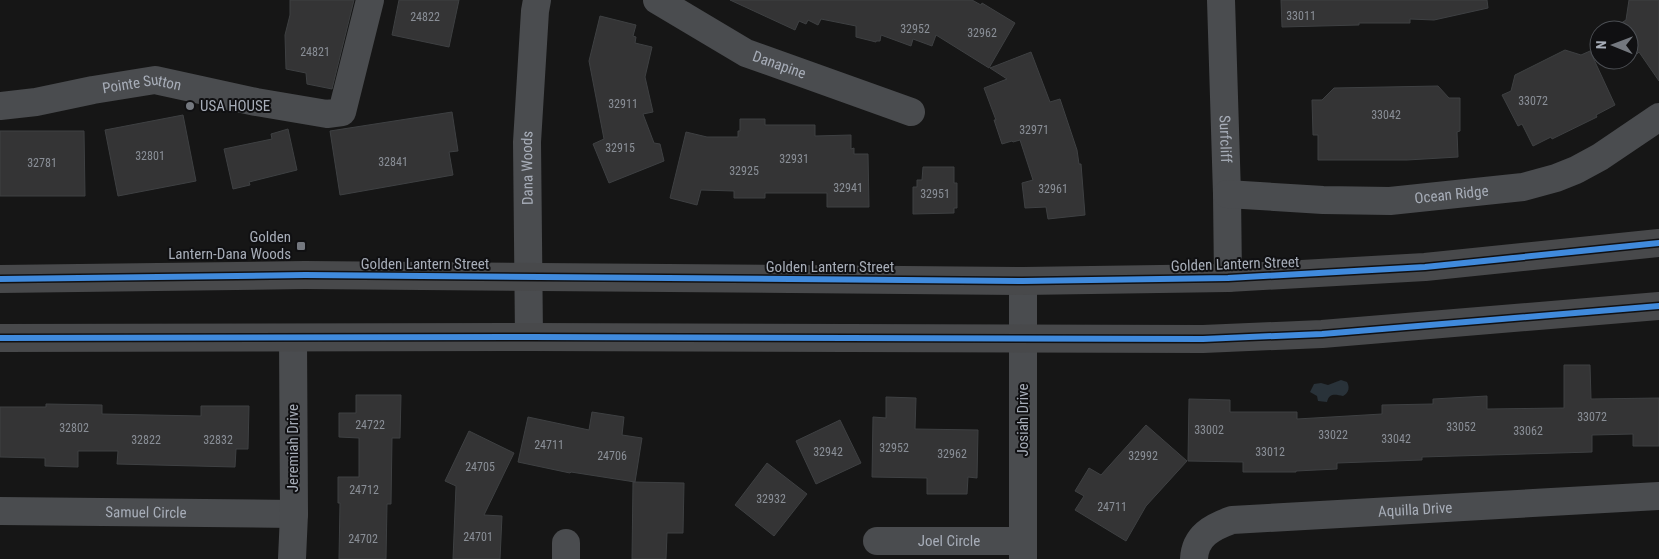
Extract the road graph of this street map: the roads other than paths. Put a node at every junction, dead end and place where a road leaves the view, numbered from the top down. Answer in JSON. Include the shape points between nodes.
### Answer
{"nodes":[{"id":1,"x":370,"y":0,"type":"edge"},
{"id":2,"x":537,"y":0,"type":"edge"},
{"id":3,"x":657,"y":0,"type":"edge"},
{"id":4,"x":1221,"y":0,"type":"edge"},
{"id":5,"x":0,"y":106,"type":"edge"},
{"id":6,"x":911,"y":112,"type":"dead end"},
{"id":7,"x":1659,"y":117,"type":"edge"},
{"id":8,"x":1227,"y":194,"type":"junction"},
{"id":9,"x":1659,"y":243,"type":"edge"},
{"id":10,"x":528,"y":277,"type":"junction"},
{"id":11,"x":1228,"y":278,"type":"junction"},
{"id":12,"x":0,"y":279,"type":"edge"},
{"id":13,"x":1023,"y":281,"type":"junction"},
{"id":14,"x":1659,"y":306,"type":"edge"},
{"id":15,"x":529,"y":337,"type":"junction"},
{"id":16,"x":0,"y":338,"type":"edge"},
{"id":17,"x":293,"y":338,"type":"junction"},
{"id":18,"x":1024,"y":339,"type":"junction"},
{"id":19,"x":1659,"y":496,"type":"edge"},
{"id":20,"x":0,"y":511,"type":"edge"},
{"id":21,"x":294,"y":514,"type":"junction"},
{"id":22,"x":877,"y":541,"type":"dead end"},
{"id":23,"x":1023,"y":550,"type":"edge"},
{"id":24,"x":292,"y":559,"type":"edge"},
{"id":25,"x":1194,"y":559,"type":"edge"}],
"edges":[{"from":1,"to":5,"type":"street","name":"Pointe Sutton","via":[[342,112],[327,114],[256,102],[155,80]]},
{"from":2,"to":10,"type":"street","name":"Dana Woods","via":[[527,142]]},
{"from":3,"to":6,"type":"street","name":"Danapine","via":[[746,53]]},
{"from":4,"to":8,"type":"street","name":"Surfcliff"},
{"from":7,"to":8,"type":"street","name":"Ocean Ridge","via":[[1576,170],[1523,187],[1390,201]]},
{"from":8,"to":11,"type":"street","name":"Surfcliff"},
{"from":9,"to":11,"type":"main road","name":"Golden Lantern Street","via":[[1426,267]]},
{"from":10,"to":12,"type":"main road","name":"Golden Lantern Street"},
{"from":10,"to":13,"type":"main road","name":"Golden Lantern Street"},
{"from":10,"to":15,"type":"street","name":"Dana Woods"},
{"from":11,"to":13,"type":"main road","name":"Golden Lantern Street"},
{"from":13,"to":18,"type":"street","name":"Josiah Drive"},
{"from":14,"to":18,"type":"main road","via":[[1322,334],[1203,339]]},
{"from":15,"to":17,"type":"main road"},
{"from":15,"to":18,"type":"main road"},
{"from":16,"to":17,"type":"main road"},
{"from":17,"to":21,"type":"street","name":"Jeremiah Drive"},
{"from":18,"to":23,"type":"street","name":"Josiah Drive"},
{"from":19,"to":25,"type":"street","name":"Aquilla Drive","via":[[1232,520],[1201,536]]},
{"from":20,"to":21,"type":"street","name":"Samuel Circle"},
{"from":21,"to":24,"type":"street","name":"Jeremiah Drive"},
{"from":22,"to":23,"type":"street","name":"Joel Circle"}]}
